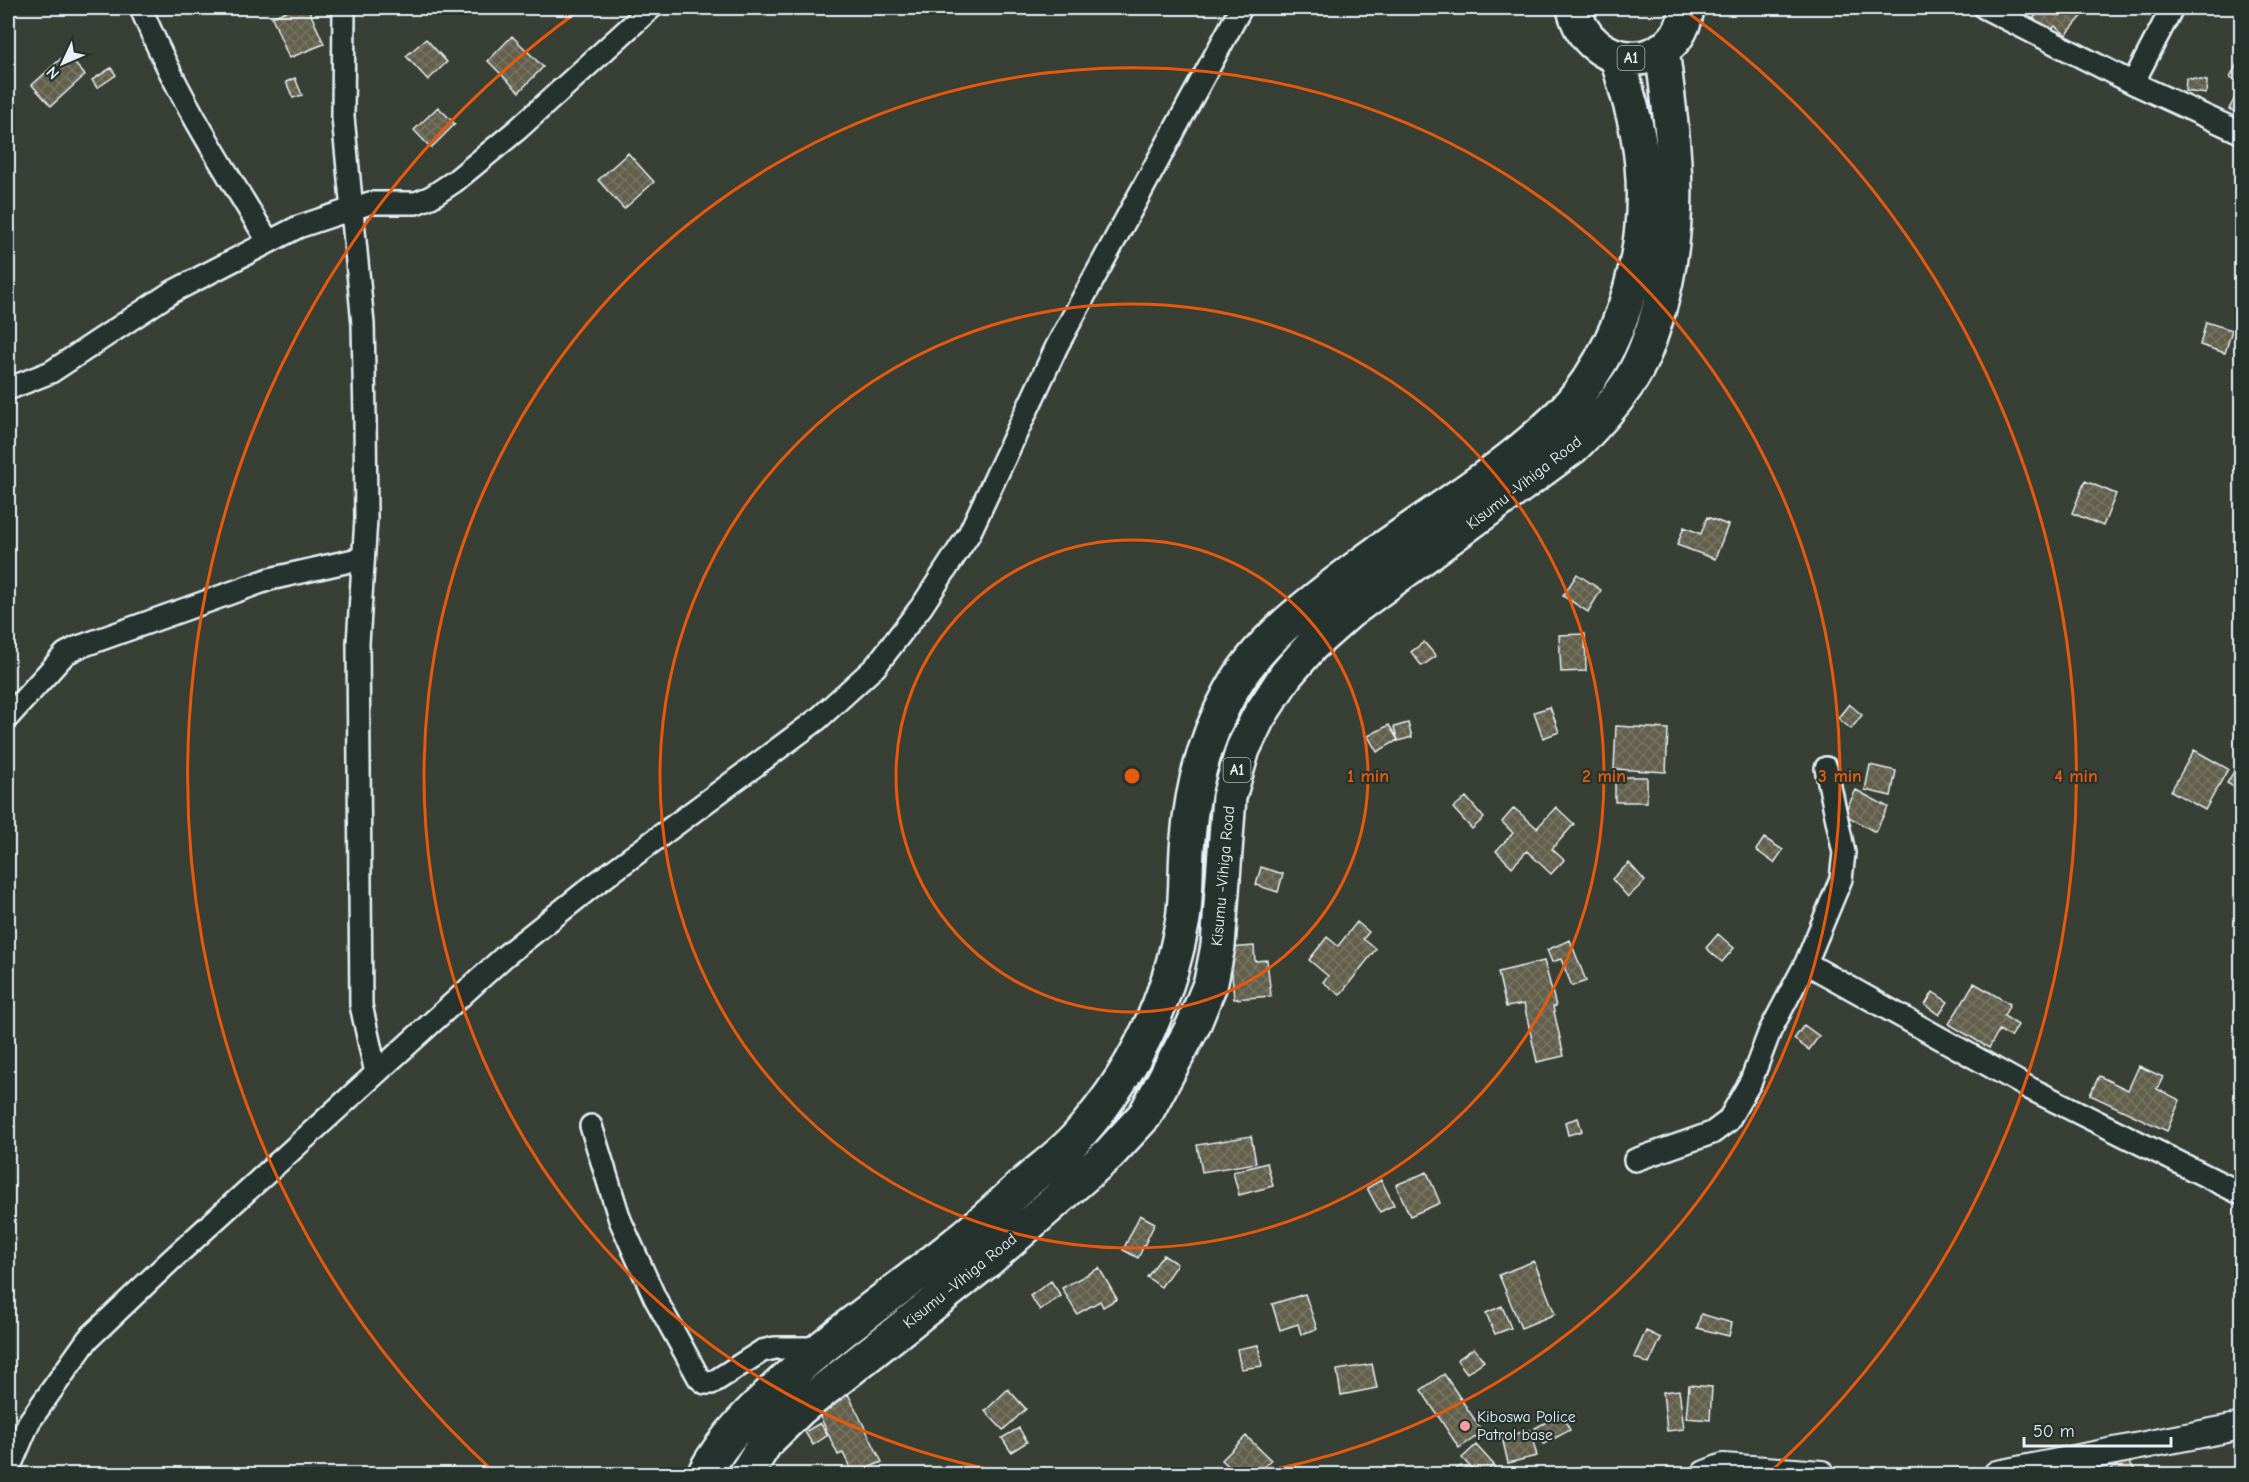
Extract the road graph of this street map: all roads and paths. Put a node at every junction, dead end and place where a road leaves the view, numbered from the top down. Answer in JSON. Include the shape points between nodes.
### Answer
{"nodes":[{"id":1,"x":141,"y":8,"type":"edge"},
{"id":2,"x":344,"y":8,"type":"edge"},
{"id":3,"x":651,"y":8,"type":"edge"},
{"id":4,"x":1241,"y":8,"type":"edge"},
{"id":5,"x":1574,"y":8,"type":"edge"},
{"id":6,"x":1687,"y":8,"type":"edge"},
{"id":7,"x":1985,"y":8,"type":"edge"},
{"id":8,"x":2172,"y":8,"type":"edge"},
{"id":9,"x":1662,"y":49,"type":"junction"},
{"id":10,"x":1617,"y":57,"type":"junction"},
{"id":11,"x":2133,"y":83,"type":"junction"},
{"id":12,"x":2241,"y":133,"type":"edge"},
{"id":13,"x":352,"y":209,"type":"junction"},
{"id":14,"x":268,"y":241,"type":"junction"},
{"id":15,"x":8,"y":389,"type":"edge"},
{"id":16,"x":363,"y":558,"type":"junction"},
{"id":17,"x":8,"y":717,"type":"edge"},
{"id":18,"x":1826,"y":768,"type":"dead end"},
{"id":19,"x":1806,"y":963,"type":"junction"},
{"id":20,"x":376,"y":1073,"type":"junction"},
{"id":21,"x":591,"y":1126,"type":"dead end"},
{"id":22,"x":1635,"y":1160,"type":"dead end"},
{"id":23,"x":2241,"y":1194,"type":"edge"},
{"id":24,"x":819,"y":1348,"type":"junction"},
{"id":25,"x":2241,"y":1426,"type":"edge"},
{"id":26,"x":9,"y":1458,"type":"edge"},
{"id":27,"x":705,"y":1474,"type":"edge"},
{"id":28,"x":746,"y":1474,"type":"edge"},
{"id":29,"x":1705,"y":1474,"type":"edge"},
{"id":30,"x":1822,"y":1474,"type":"edge"},
{"id":31,"x":1997,"y":1474,"type":"edge"}],
"edges":[{"from":1,"to":14,"type":"street","via":[[203,136]]},
{"from":2,"to":13,"type":"street","via":[[343,117]]},
{"from":3,"to":13,"type":"street","via":[[456,181],[416,203],[370,203]]},
{"from":4,"to":20,"type":"street","via":[[1058,346],[969,534],[922,606],[875,667],[809,727],[590,888],[506,955]]},
{"from":5,"to":10,"type":"highway","number":"A1","via":[[1586,37],[1600,50]]},
{"from":6,"to":9,"type":"highway","number":"A1","via":[[1677,36]]},
{"from":7,"to":11,"type":"street"},
{"from":8,"to":11,"type":"street"},
{"from":9,"to":10,"type":"highway","number":"A1","via":[[1633,59]]},
{"from":9,"to":28,"type":"highway","name":"Kisumu -Vihiga Road","number":"A1","via":[[1676,164],[1670,267],[1648,345],[1628,384],[1604,417],[1574,447],[1349,612],[1286,675],[1243,749],[1229,797],[1218,946],[1211,982],[1194,1026],[1145,1115],[1109,1154],[987,1261],[801,1408],[766,1442]]},
{"from":10,"to":24,"type":"highway","name":"Kisumu -Vihiga Road","number":"A1","via":[[1638,136],[1644,204],[1632,280],[1619,324],[1590,378],[1557,419],[1505,462],[1315,599],[1267,643],[1232,689],[1209,742],[1193,792],[1184,914],[1175,961],[1153,1025],[1115,1091],[1075,1139],[964,1237]]},
{"from":11,"to":12,"type":"street"},
{"from":13,"to":14,"type":"street"},
{"from":13,"to":16,"type":"street","via":[[363,324]]},
{"from":14,"to":15,"type":"street","via":[[172,292],[51,372]]},
{"from":16,"to":17,"type":"street","via":[[270,579],[76,648],[65,654]]},
{"from":16,"to":20,"type":"street","via":[[358,643],[362,1005]]},
{"from":18,"to":19,"type":"street","via":[[1844,853],[1841,879]]},
{"from":19,"to":22,"type":"street","via":[[1728,1121],[1712,1133]]},
{"from":19,"to":23,"type":"street","via":[[2031,1089]]},
{"from":20,"to":26,"type":"street","via":[[88,1339],[29,1422]]},
{"from":21,"to":24,"type":"street","via":[[620,1220],[655,1298],[699,1378],[711,1383],[762,1351]]},
{"from":24,"to":27,"type":"highway","name":"Kisumu -Vihiga Road","number":"A1","via":[[734,1430]]},
{"from":25,"to":31,"type":"street"},
{"from":29,"to":30,"type":"street","via":[[1723,1467]]}]}
